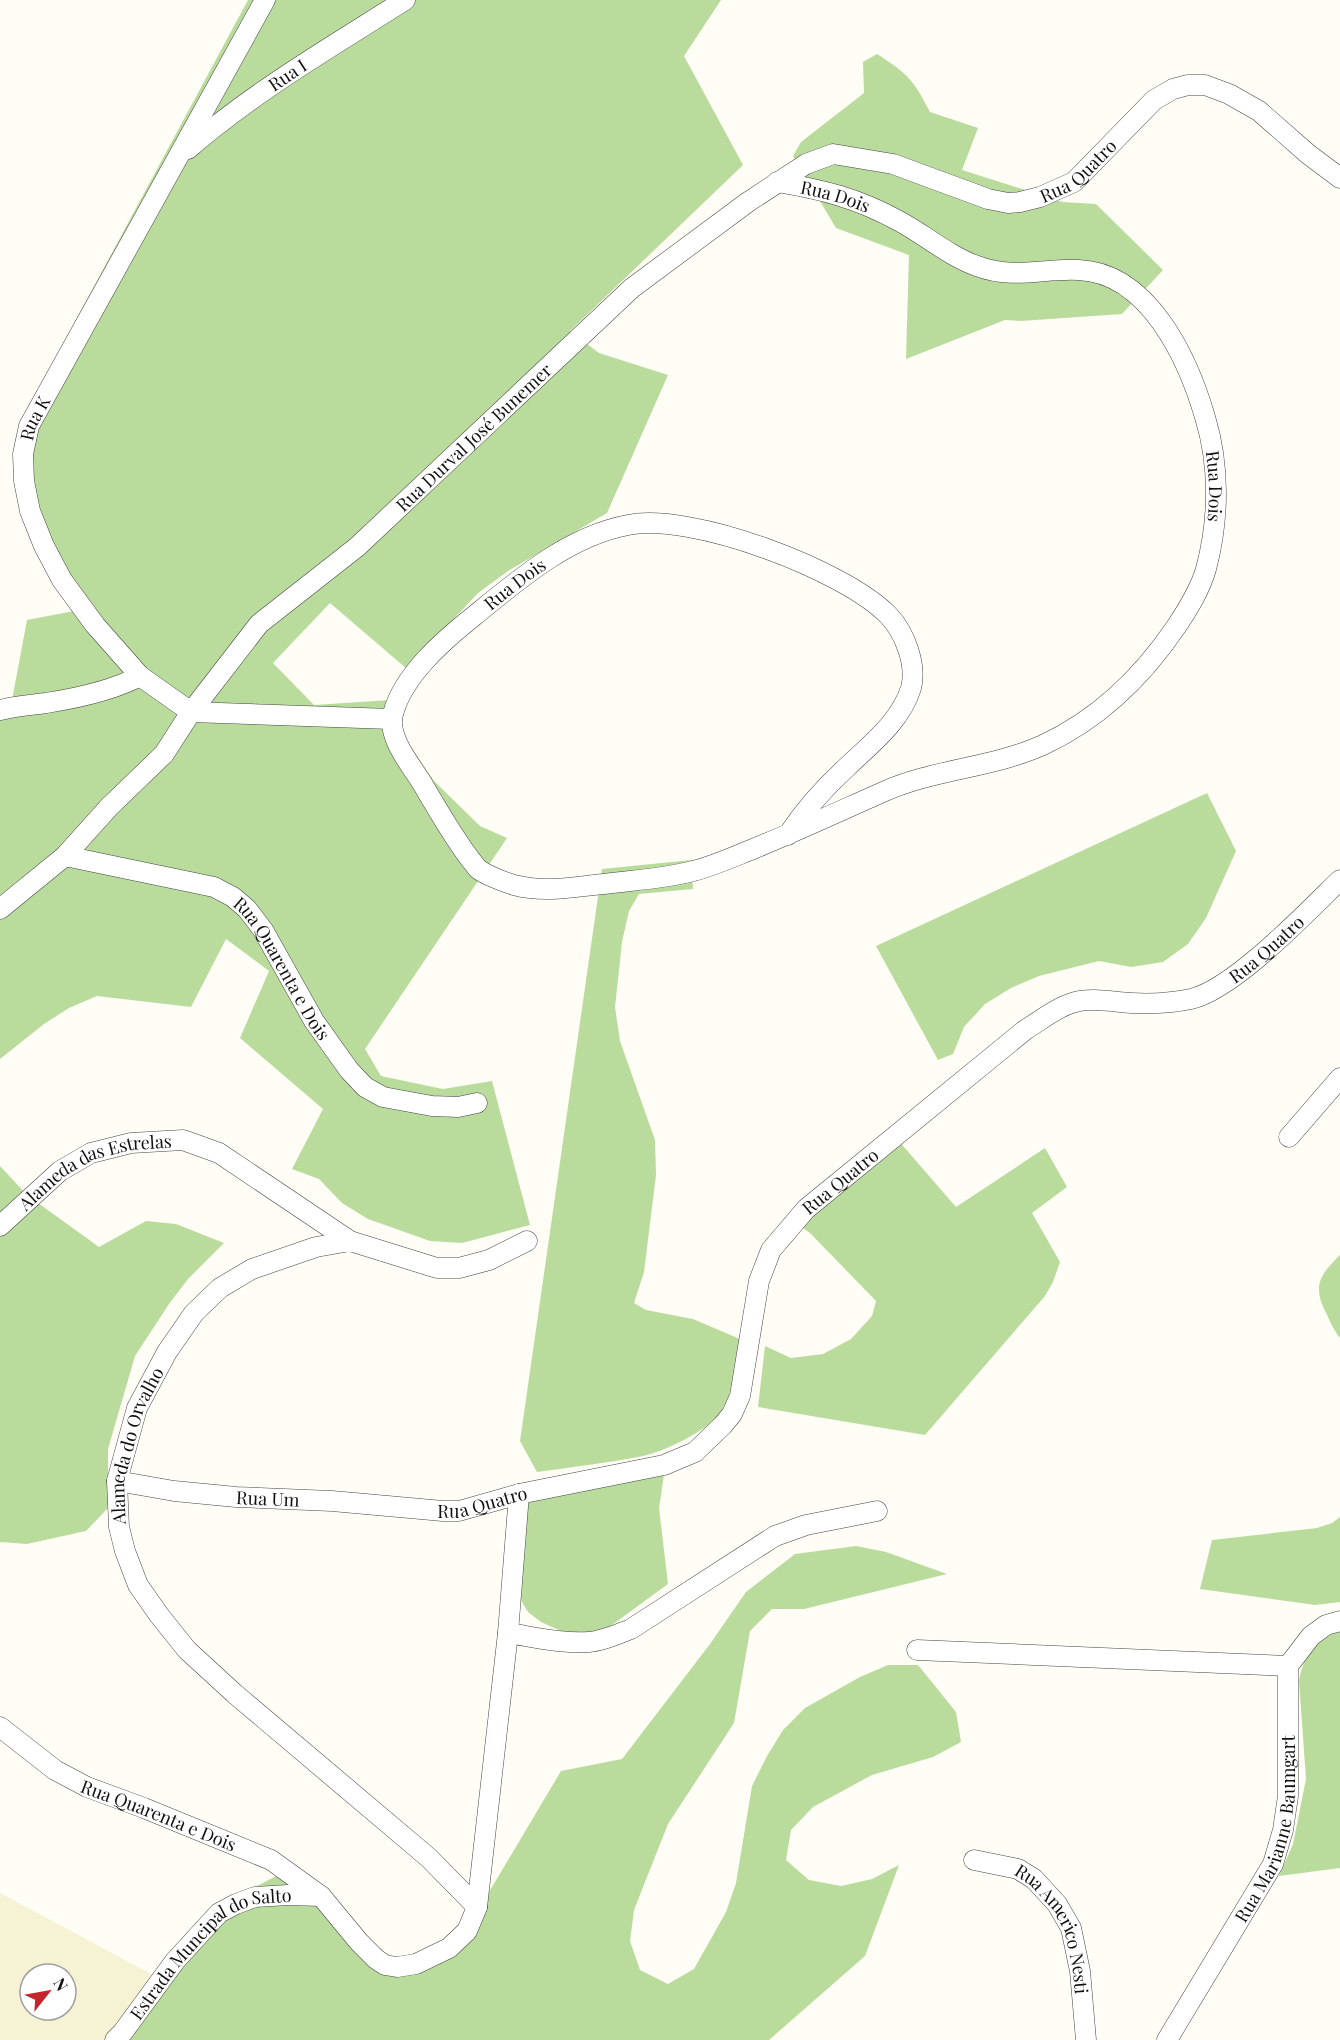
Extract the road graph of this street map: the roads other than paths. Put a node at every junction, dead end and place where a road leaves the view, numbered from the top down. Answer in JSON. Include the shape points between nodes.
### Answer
{"nodes":[{"id":1,"x":265,"y":0,"type":"edge"},
{"id":2,"x":405,"y":0,"type":"edge"},
{"id":3,"x":177,"y":159,"type":"junction"},
{"id":4,"x":1340,"y":178,"type":"edge"},
{"id":5,"x":777,"y":182,"type":"junction"},
{"id":6,"x":140,"y":676,"type":"junction"},
{"id":7,"x":0,"y":710,"type":"edge"},
{"id":8,"x":190,"y":712,"type":"junction"},
{"id":9,"x":391,"y":719,"type":"junction"},
{"id":10,"x":788,"y":835,"type":"junction"},
{"id":11,"x":65,"y":856,"type":"junction"},
{"id":12,"x":1340,"y":880,"type":"edge"},
{"id":13,"x":0,"y":909,"type":"edge"},
{"id":14,"x":1340,"y":1078,"type":"edge"},
{"id":15,"x":477,"y":1103,"type":"dead end"},
{"id":16,"x":1289,"y":1137,"type":"dead end"},
{"id":17,"x":0,"y":1226,"type":"edge"},
{"id":18,"x":350,"y":1241,"type":"junction"},
{"id":19,"x":527,"y":1241,"type":"dead end"},
{"id":20,"x":117,"y":1481,"type":"junction"},
{"id":21,"x":519,"y":1494,"type":"junction"},
{"id":22,"x":418,"y":1509,"type":"joint"},
{"id":23,"x":877,"y":1511,"type":"dead end"},
{"id":24,"x":1340,"y":1621,"type":"edge"},
{"id":25,"x":508,"y":1634,"type":"junction"},
{"id":26,"x":917,"y":1650,"type":"dead end"},
{"id":27,"x":1288,"y":1666,"type":"junction"},
{"id":28,"x":0,"y":1727,"type":"edge"},
{"id":29,"x":974,"y":1860,"type":"dead end"},
{"id":30,"x":321,"y":1896,"type":"junction"},
{"id":31,"x":477,"y":1907,"type":"junction"},
{"id":32,"x":115,"y":2040,"type":"edge"},
{"id":33,"x":1086,"y":2040,"type":"edge"},
{"id":34,"x":1167,"y":2040,"type":"edge"}],
"edges":[{"from":1,"to":3,"type":"street","name":"Rua K"},
{"from":2,"to":3,"type":"street","name":"Rua I","via":[[257,94]]},
{"from":3,"to":6,"type":"street","name":"Rua K","via":[[29,426],[23,454],[30,511],[44,546],[62,580],[95,625]]},
{"from":4,"to":5,"type":"street","name":"Rua Quatro","via":[[1259,111],[1229,94],[1196,85],[1173,89],[1154,100],[1074,182],[1020,202],[988,199],[893,164],[833,153]]},
{"from":5,"to":8,"type":"street","name":"Rua Durval José Bunemer","via":[[632,288],[357,547],[259,624]]},
{"from":5,"to":10,"type":"street","name":"Rua Dois","via":[[860,202],[973,265],[1024,274],[1082,269],[1123,284],[1146,301],[1174,341],[1202,404],[1212,439],[1217,490],[1205,574],[1189,608],[1131,684],[1105,707],[1070,731],[1005,760],[910,780]]},
{"from":6,"to":7,"type":"street","via":[[108,689]]},
{"from":6,"to":8,"type":"street","name":"Rua K"},
{"from":8,"to":9,"type":"street"},
{"from":8,"to":11,"type":"street","via":[[164,754]]},
{"from":9,"to":10,"type":"street","name":"Rua Dois","via":[[394,736],[457,842],[479,869],[511,884],[552,890],[693,871]]},
{"from":9,"to":10,"type":"street","name":"Rua Dois","via":[[414,675],[449,636],[531,571],[581,540],[635,523],[691,527],[726,535],[801,562],[857,590],[888,615],[903,635],[910,658],[913,683],[898,715],[805,808]]},
{"from":11,"to":13,"type":"street"},
{"from":11,"to":15,"type":"street","name":"Rua Quarenta e Dois","via":[[214,887],[234,897],[263,930],[314,1021],[365,1087],[383,1097],[432,1106]]},
{"from":12,"to":21,"type":"street","name":"Rua Quatro","via":[[1216,989],[1192,999],[1161,1003],[1087,1000],[1056,1010],[1025,1030],[806,1209],[771,1250],[764,1265],[740,1396],[732,1414],[694,1452],[664,1465]]},
{"from":14,"to":16,"type":"street"},
{"from":17,"to":18,"type":"street","name":"Alameda das Estrelas","via":[[60,1171],[91,1153],[131,1143],[183,1140],[219,1153]]},
{"from":18,"to":19,"type":"street","name":"Alameda do Orvalho","via":[[437,1268],[459,1268],[489,1260]]},
{"from":18,"to":20,"type":"street","name":"Alameda do Orvalho","via":[[316,1247],[252,1269],[220,1288],[194,1313],[137,1408]]},
{"from":20,"to":22,"type":"street","name":"Rua Um","via":[[216,1495]]},
{"from":20,"to":31,"type":"street","name":"Alameda do Orvalho","via":[[119,1527],[138,1585],[187,1650],[429,1858]]},
{"from":21,"to":22,"type":"street","name":"Rua Quatro","via":[[459,1511]]},
{"from":21,"to":25,"type":"street"},
{"from":23,"to":25,"type":"street","via":[[806,1525],[775,1536],[615,1636],[591,1642]]},
{"from":24,"to":27,"type":"street","via":[[1311,1636]]},
{"from":25,"to":31,"type":"street"},
{"from":26,"to":27,"type":"street"},
{"from":27,"to":34,"type":"street","name":"Rua Marianne Baumgart","via":[[1288,1796],[1273,1864]]},
{"from":28,"to":30,"type":"street","name":"Rua Quarenta e Dois","via":[[55,1770],[87,1787],[271,1860]]},
{"from":29,"to":33,"type":"street","name":"Rua Americo Nesti","via":[[1018,1869],[1057,1904],[1071,1928],[1080,1971]]},
{"from":30,"to":31,"type":"street","via":[[376,1959],[398,1967],[434,1957],[458,1941]]},
{"from":30,"to":32,"type":"street","name":"Estrada Muncipal do Salto","via":[[255,1897],[219,1913],[175,1961]]}]}
